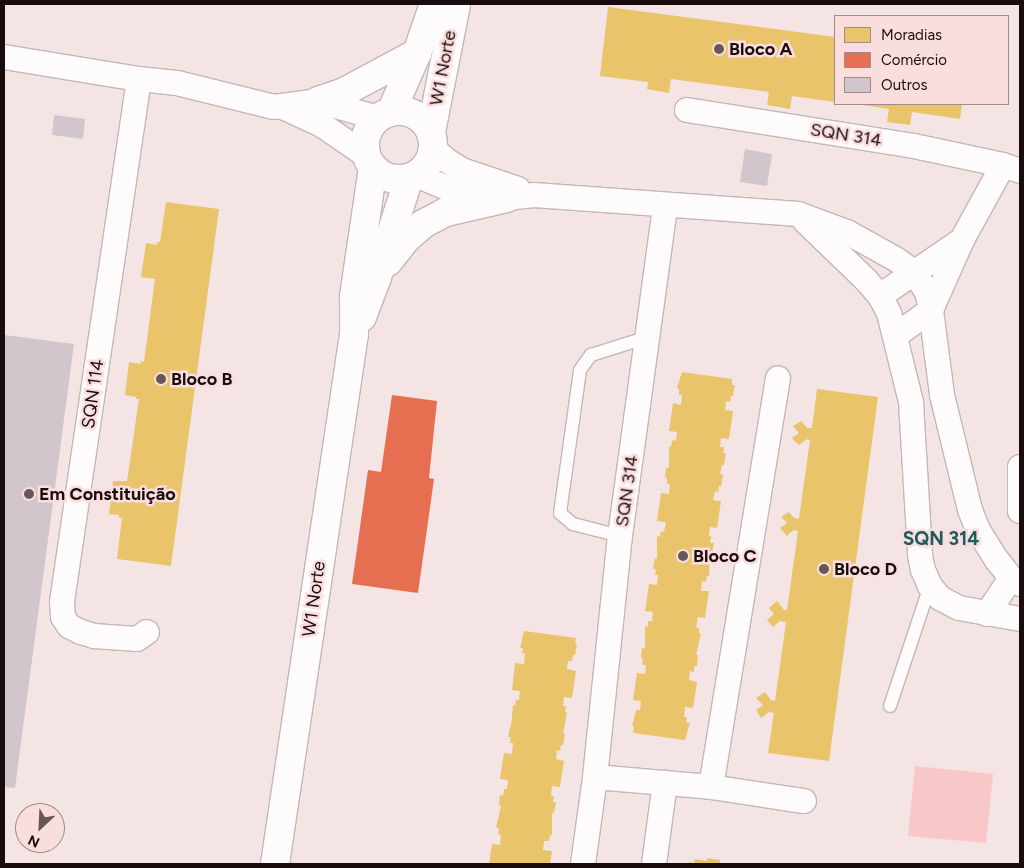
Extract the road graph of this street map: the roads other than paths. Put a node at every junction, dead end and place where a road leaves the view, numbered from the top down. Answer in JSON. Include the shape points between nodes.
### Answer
{"nodes":[{"id":1,"x":434,"y":4,"type":"edge"},
{"id":2,"x":456,"y":4,"type":"edge"},
{"id":3,"x":417,"y":52,"type":"junction"},
{"id":4,"x":4,"y":57,"type":"edge"},
{"id":5,"x":139,"y":79,"type":"junction"},
{"id":6,"x":318,"y":101,"type":"junction"},
{"id":7,"x":283,"y":107,"type":"junction"},
{"id":8,"x":687,"y":110,"type":"dead end"},
{"id":9,"x":385,"y":115,"type":"junction"},
{"id":10,"x":432,"y":140,"type":"junction"},
{"id":11,"x":370,"y":162,"type":"junction"},
{"id":12,"x":1012,"y":168,"type":"edge"},
{"id":13,"x":413,"y":177,"type":"junction"},
{"id":14,"x":534,"y":195,"type":"junction"},
{"id":15,"x":507,"y":198,"type":"junction"},
{"id":16,"x":665,"y":206,"type":"junction"},
{"id":17,"x":798,"y":214,"type":"junction"},
{"id":18,"x":962,"y":240,"type":"junction"},
{"id":19,"x":914,"y":272,"type":"junction"},
{"id":20,"x":378,"y":278,"type":"junction"},
{"id":21,"x":880,"y":296,"type":"junction"},
{"id":22,"x":931,"y":310,"type":"junction"},
{"id":23,"x":354,"y":334,"type":"junction"},
{"id":24,"x":895,"y":336,"type":"junction"},
{"id":25,"x":648,"y":337,"type":"junction"},
{"id":26,"x":778,"y":378,"type":"dead end"},
{"id":27,"x":942,"y":395,"type":"junction"},
{"id":28,"x":912,"y":402,"type":"junction"},
{"id":29,"x":1020,"y":467,"type":"edge"},
{"id":30,"x":1020,"y":511,"type":"edge"},
{"id":31,"x":620,"y":536,"type":"junction"},
{"id":32,"x":1016,"y":581,"type":"edge"},
{"id":33,"x":930,"y":586,"type":"junction"},
{"id":34,"x":987,"y":614,"type":"junction"},
{"id":35,"x":1020,"y":619,"type":"edge"},
{"id":36,"x":147,"y":632,"type":"dead end"},
{"id":37,"x":890,"y":706,"type":"dead end"},
{"id":38,"x":595,"y":776,"type":"junction"},
{"id":39,"x":665,"y":783,"type":"junction"},
{"id":40,"x":711,"y":787,"type":"junction"},
{"id":41,"x":804,"y":801,"type":"dead end"},
{"id":42,"x":275,"y":864,"type":"edge"},
{"id":43,"x":583,"y":864,"type":"edge"},
{"id":44,"x":654,"y":864,"type":"edge"}],
"edges":[{"from":1,"to":3,"type":"street","name":"W1 Norte"},
{"from":2,"to":10,"type":"street","name":"W1 Norte"},
{"from":3,"to":6,"type":"street","via":[[344,92]]},
{"from":3,"to":9,"type":"street","name":"W1 Norte"},
{"from":4,"to":5,"type":"street"},
{"from":5,"to":7,"type":"street","via":[[178,83]]},
{"from":5,"to":36,"type":"street","name":"SQN 114","via":[[62,602],[63,617],[69,626],[81,632],[137,639]]},
{"from":6,"to":7,"type":"street"},
{"from":6,"to":9,"type":"street"},
{"from":7,"to":11,"type":"street","via":[[322,125]]},
{"from":8,"to":12,"type":"street","name":"SQN 314","via":[[914,146]]},
{"from":9,"to":10,"type":"street","via":[[405,112],[420,118]]},
{"from":9,"to":11,"type":"street","via":[[369,129],[365,142]]},
{"from":10,"to":13,"type":"street","via":[[428,164]]},
{"from":10,"to":14,"type":"street","via":[[446,160],[462,170]]},
{"from":11,"to":13,"type":"street","via":[[384,176],[396,179]]},
{"from":11,"to":23,"type":"street","name":"W1 Norte","via":[[354,296]]},
{"from":12,"to":18,"type":"street","name":"SQN 314"},
{"from":13,"to":15,"type":"street","via":[[454,191]]},
{"from":13,"to":20,"type":"street","name":"W1 Norte"},
{"from":14,"to":15,"type":"street"},
{"from":14,"to":16,"type":"street"},
{"from":15,"to":20,"type":"street","via":[[446,212],[423,224],[406,239]]},
{"from":16,"to":17,"type":"street"},
{"from":16,"to":25,"type":"street","name":"SQN 314"},
{"from":17,"to":19,"type":"street","via":[[846,232]]},
{"from":17,"to":21,"type":"street"},
{"from":18,"to":19,"type":"street","name":"SQN 314"},
{"from":18,"to":22,"type":"street","name":"SQN 314"},
{"from":19,"to":21,"type":"street","name":"SQN 314"},
{"from":19,"to":22,"type":"street","via":[[927,292]]},
{"from":20,"to":23,"type":"street","name":"W1 Norte"},
{"from":21,"to":24,"type":"street"},
{"from":22,"to":24,"type":"street"},
{"from":22,"to":27,"type":"street"},
{"from":23,"to":42,"type":"street","name":"W1 Norte"},
{"from":24,"to":28,"type":"street"},
{"from":25,"to":31,"type":"street","name":"SQN 314"},
{"from":25,"to":31,"type":"lane","via":[[591,354],[580,370],[577,389],[560,513],[573,524]]},
{"from":26,"to":40,"type":"street"},
{"from":27,"to":28,"type":"street"},
{"from":27,"to":32,"type":"street","via":[[970,510],[978,530]]},
{"from":28,"to":33,"type":"street","via":[[920,555]]},
{"from":29,"to":30,"type":"street"},
{"from":31,"to":38,"type":"street","name":"SQN 314"},
{"from":32,"to":34,"type":"street"},
{"from":33,"to":34,"type":"street","via":[[940,598],[959,608]]},
{"from":33,"to":37,"type":"lane"},
{"from":34,"to":35,"type":"street"},
{"from":38,"to":39,"type":"street"},
{"from":38,"to":43,"type":"street","name":"SQN 314"},
{"from":39,"to":40,"type":"street"},
{"from":39,"to":44,"type":"street"},
{"from":40,"to":41,"type":"street"}]}
